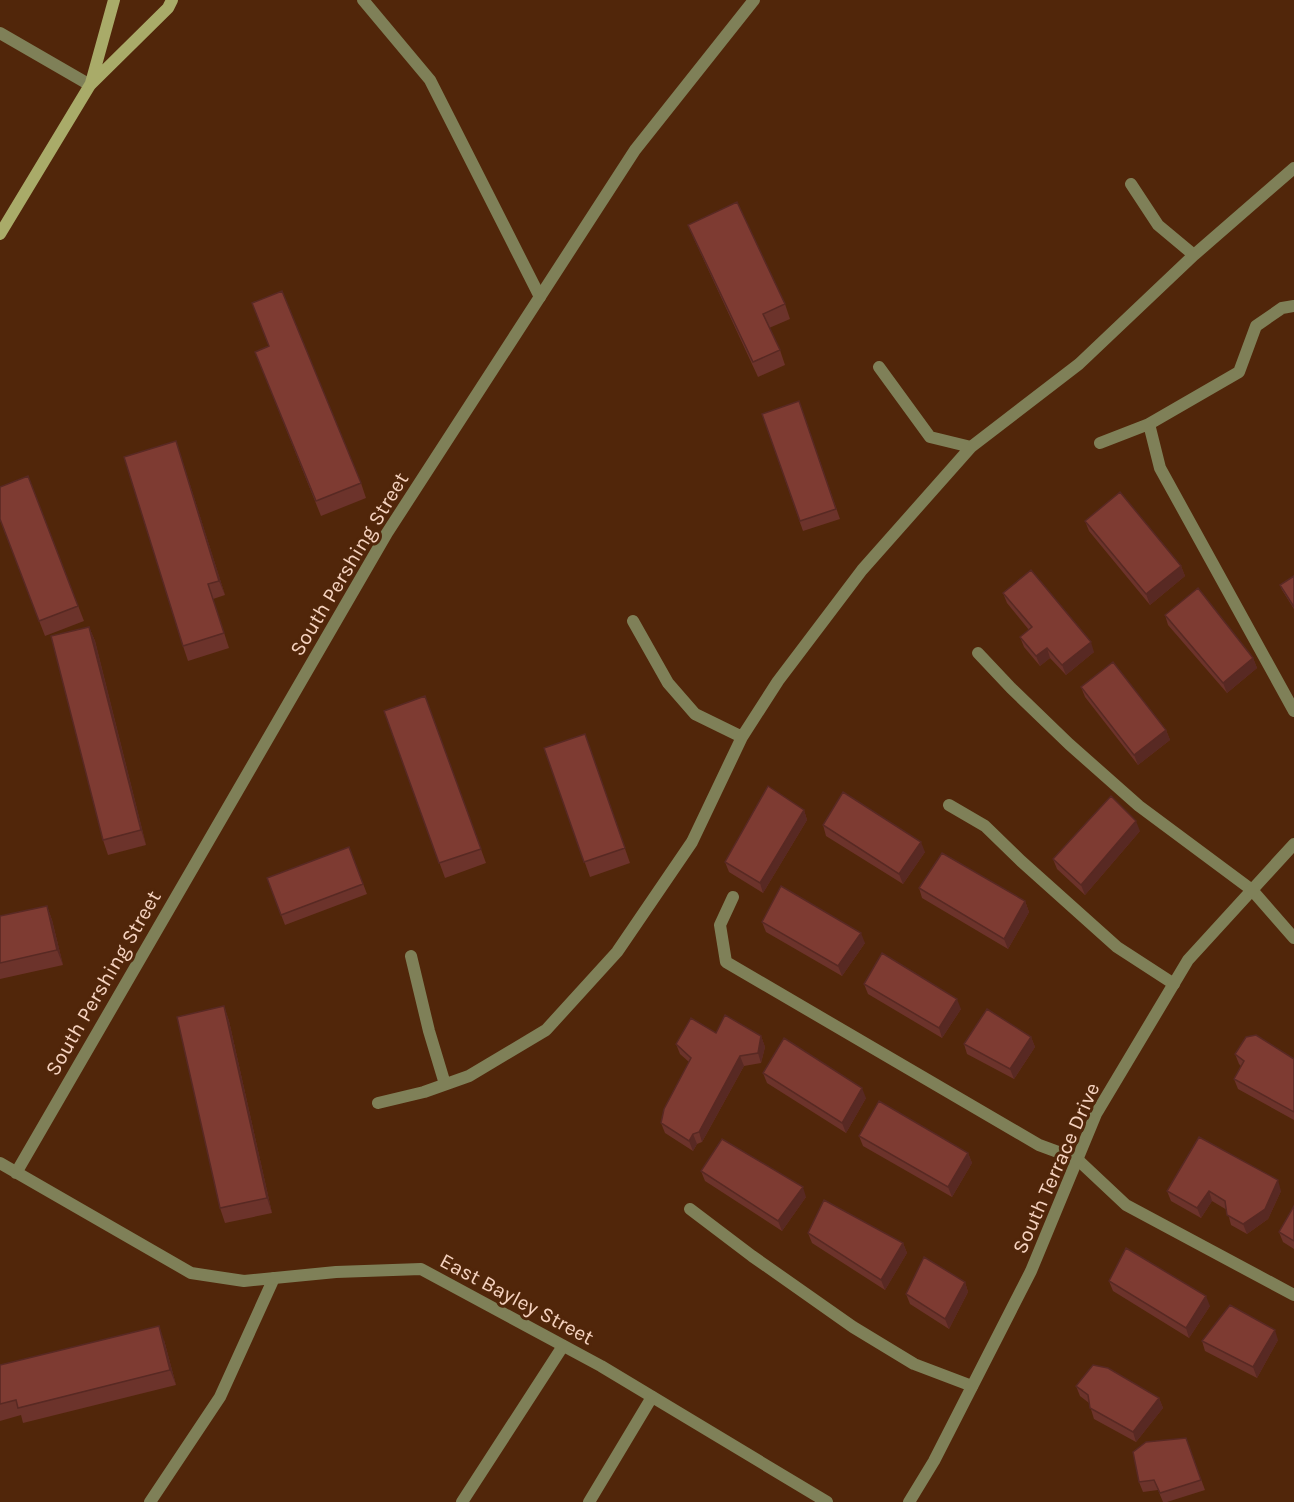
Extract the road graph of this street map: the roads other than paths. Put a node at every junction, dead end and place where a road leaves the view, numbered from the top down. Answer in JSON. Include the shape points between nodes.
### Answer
{"nodes":[{"id":1,"x":114,"y":0,"type":"edge"},
{"id":2,"x":172,"y":0,"type":"edge"},
{"id":3,"x":363,"y":0,"type":"edge"},
{"id":4,"x":754,"y":0,"type":"edge"},
{"id":5,"x":0,"y":33,"type":"edge"},
{"id":6,"x":90,"y":85,"type":"junction"},
{"id":7,"x":1294,"y":168,"type":"edge"},
{"id":8,"x":1131,"y":184,"type":"dead end"},
{"id":9,"x":0,"y":234,"type":"edge"},
{"id":10,"x":1194,"y":255,"type":"junction"},
{"id":11,"x":540,"y":297,"type":"junction"},
{"id":12,"x":1294,"y":306,"type":"edge"},
{"id":13,"x":879,"y":367,"type":"dead end"},
{"id":14,"x":1149,"y":424,"type":"junction"},
{"id":15,"x":1100,"y":443,"type":"dead end"},
{"id":16,"x":971,"y":447,"type":"junction"},
{"id":17,"x":633,"y":621,"type":"dead end"},
{"id":18,"x":978,"y":653,"type":"dead end"},
{"id":19,"x":1294,"y":711,"type":"edge"},
{"id":20,"x":742,"y":737,"type":"junction"},
{"id":21,"x":949,"y":805,"type":"dead end"},
{"id":22,"x":1294,"y":844,"type":"edge"},
{"id":23,"x":1251,"y":890,"type":"junction"},
{"id":24,"x":733,"y":897,"type":"dead end"},
{"id":25,"x":1294,"y":938,"type":"edge"},
{"id":26,"x":411,"y":956,"type":"dead end"},
{"id":27,"x":1174,"y":984,"type":"junction"},
{"id":28,"x":445,"y":1084,"type":"junction"},
{"id":29,"x":378,"y":1103,"type":"dead end"},
{"id":30,"x":1077,"y":1159,"type":"junction"},
{"id":31,"x":0,"y":1163,"type":"edge"},
{"id":32,"x":16,"y":1173,"type":"junction"},
{"id":33,"x":690,"y":1209,"type":"dead end"},
{"id":34,"x":274,"y":1278,"type":"junction"},
{"id":35,"x":1294,"y":1294,"type":"edge"},
{"id":36,"x":563,"y":1346,"type":"junction"},
{"id":37,"x":972,"y":1386,"type":"junction"},
{"id":38,"x":652,"y":1397,"type":"junction"},
{"id":39,"x":150,"y":1502,"type":"edge"},
{"id":40,"x":462,"y":1502,"type":"edge"},
{"id":41,"x":589,"y":1502,"type":"edge"},
{"id":42,"x":827,"y":1502,"type":"edge"},
{"id":43,"x":909,"y":1502,"type":"edge"}],
"edges":[{"from":1,"to":6,"type":"main road"},
{"from":2,"to":6,"type":"main road"},
{"from":3,"to":11,"type":"street","via":[[430,80]]},
{"from":4,"to":11,"type":"street","name":"South Pershing Street","via":[[635,150]]},
{"from":5,"to":6,"type":"street"},
{"from":6,"to":9,"type":"main road"},
{"from":7,"to":10,"type":"street"},
{"from":8,"to":10,"type":"street","via":[[1158,225]]},
{"from":10,"to":16,"type":"street","via":[[1079,363]]},
{"from":11,"to":32,"type":"street","name":"South Pershing Street","via":[[387,533]]},
{"from":12,"to":14,"type":"street","via":[[1282,308],[1256,326],[1239,372]]},
{"from":13,"to":16,"type":"street","via":[[930,438]]},
{"from":14,"to":15,"type":"street"},
{"from":14,"to":19,"type":"street","via":[[1160,468]]},
{"from":16,"to":20,"type":"street","via":[[862,570],[778,681]]},
{"from":17,"to":20,"type":"street","via":[[668,682],[695,714]]},
{"from":18,"to":23,"type":"street","via":[[1069,744],[1140,806]]},
{"from":20,"to":28,"type":"street","via":[[692,842],[617,951],[546,1030],[469,1076]]},
{"from":21,"to":27,"type":"street","via":[[985,826],[1118,947]]},
{"from":22,"to":23,"type":"street","name":"South Terrace Drive"},
{"from":23,"to":25,"type":"street"},
{"from":23,"to":27,"type":"street","name":"South Terrace Drive","via":[[1188,960]]},
{"from":24,"to":30,"type":"street","via":[[720,925],[726,962],[1039,1145]]},
{"from":26,"to":28,"type":"street"},
{"from":27,"to":30,"type":"street","name":"South Terrace Drive","via":[[1096,1114]]},
{"from":28,"to":29,"type":"street"},
{"from":30,"to":35,"type":"street","via":[[1126,1205]]},
{"from":30,"to":37,"type":"street","name":"South Terrace Drive","via":[[1031,1271]]},
{"from":31,"to":32,"type":"street","name":"East Bayley Street"},
{"from":32,"to":34,"type":"street","name":"East Bayley Street","via":[[191,1273],[244,1281]]},
{"from":33,"to":37,"type":"street","via":[[853,1327],[914,1364]]},
{"from":34,"to":36,"type":"street","name":"East Bayley Street","via":[[421,1269]]},
{"from":34,"to":39,"type":"street","via":[[220,1397]]},
{"from":36,"to":38,"type":"street","name":"East Bayley Street"},
{"from":36,"to":40,"type":"street"},
{"from":37,"to":43,"type":"street","name":"South Terrace Drive"},
{"from":38,"to":41,"type":"street"},
{"from":38,"to":42,"type":"street","name":"East Bayley Street"}]}
